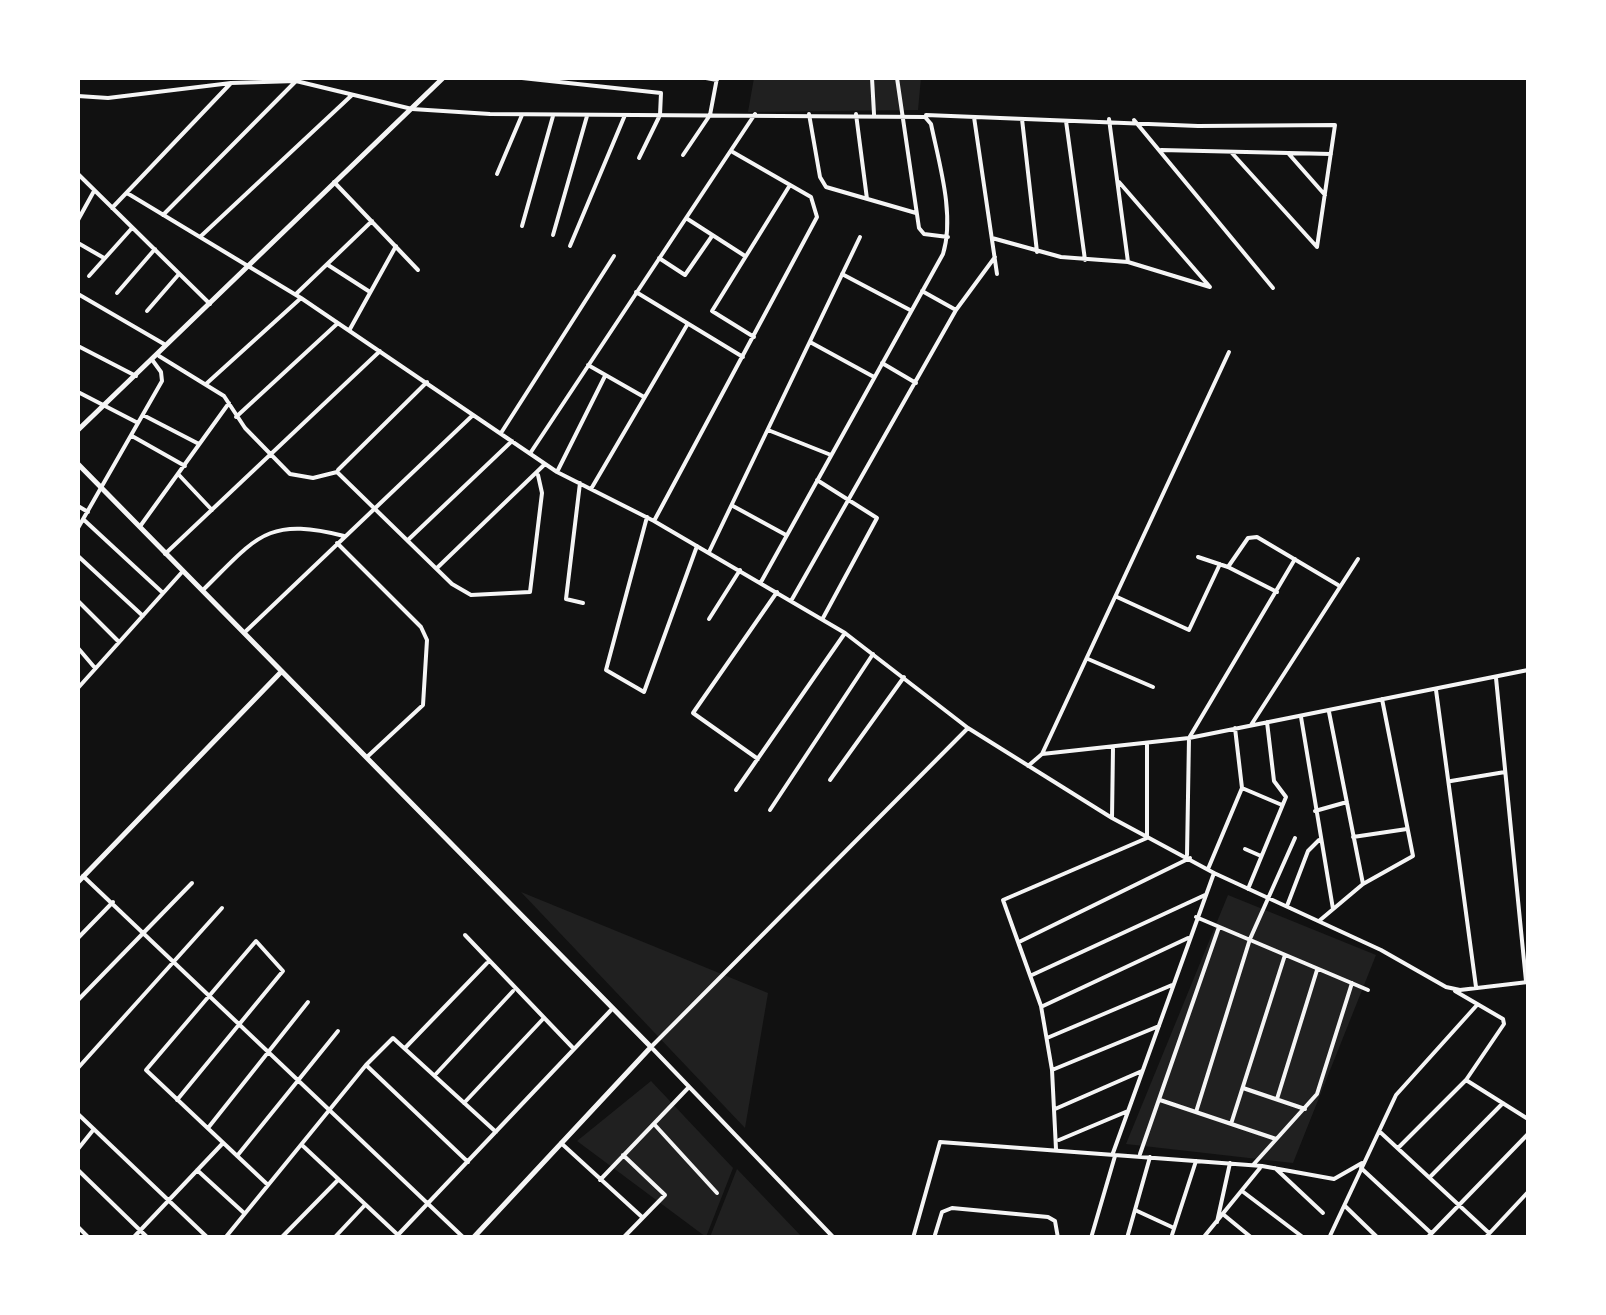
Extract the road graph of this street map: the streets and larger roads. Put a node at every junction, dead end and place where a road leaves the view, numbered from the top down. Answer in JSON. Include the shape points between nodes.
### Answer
{"nodes":[{"id":1,"x":443,"y":78,"type":"edge"},
{"id":2,"x":522,"y":78,"type":"edge"},
{"id":3,"x":706,"y":78,"type":"edge"},
{"id":4,"x":872,"y":78,"type":"edge"},
{"id":5,"x":897,"y":78,"type":"edge"},
{"id":6,"x":717,"y":79,"type":"edge"},
{"id":7,"x":296,"y":81,"type":"junction"},
{"id":8,"x":230,"y":82,"type":"junction"},
{"id":9,"x":352,"y":94,"type":"junction"},
{"id":10,"x":78,"y":96,"type":"edge"},
{"id":11,"x":412,"y":109,"type":"junction"},
{"id":12,"x":710,"y":114,"type":"junction"},
{"id":13,"x":755,"y":114,"type":"junction"},
{"id":14,"x":809,"y":114,"type":"junction"},
{"id":15,"x":856,"y":114,"type":"junction"},
{"id":16,"x":874,"y":114,"type":"junction"},
{"id":17,"x":902,"y":114,"type":"junction"},
{"id":18,"x":522,"y":115,"type":"junction"},
{"id":19,"x":625,"y":115,"type":"junction"},
{"id":20,"x":660,"y":115,"type":"junction"},
{"id":21,"x":921,"y":115,"type":"junction"},
{"id":22,"x":553,"y":116,"type":"junction"},
{"id":23,"x":586,"y":116,"type":"junction"},
{"id":24,"x":974,"y":117,"type":"junction"},
{"id":25,"x":1022,"y":119,"type":"junction"},
{"id":26,"x":1066,"y":119,"type":"junction"},
{"id":27,"x":1109,"y":119,"type":"junction"},
{"id":28,"x":1134,"y":120,"type":"junction"},
{"id":29,"x":1160,"y":150,"type":"junction"},
{"id":30,"x":730,"y":151,"type":"junction"},
{"id":31,"x":1231,"y":152,"type":"junction"},
{"id":32,"x":1288,"y":153,"type":"junction"},
{"id":33,"x":1331,"y":154,"type":"junction"},
{"id":34,"x":682,"y":155,"type":"dead end"},
{"id":35,"x":639,"y":158,"type":"dead end"},
{"id":36,"x":78,"y":174,"type":"edge"},
{"id":37,"x":497,"y":174,"type":"dead end"},
{"id":38,"x":334,"y":182,"type":"junction"},
{"id":39,"x":1119,"y":182,"type":"junction"},
{"id":40,"x":790,"y":186,"type":"junction"},
{"id":41,"x":94,"y":190,"type":"junction"},
{"id":42,"x":127,"y":194,"type":"junction"},
{"id":43,"x":1325,"y":195,"type":"junction"},
{"id":44,"x":867,"y":200,"type":"junction"},
{"id":45,"x":112,"y":208,"type":"junction"},
{"id":46,"x":916,"y":213,"type":"junction"},
{"id":47,"x":163,"y":215,"type":"junction"},
{"id":48,"x":686,"y":218,"type":"junction"},
{"id":49,"x":78,"y":220,"type":"edge"},
{"id":50,"x":372,"y":221,"type":"junction"},
{"id":51,"x":522,"y":226,"type":"dead end"},
{"id":52,"x":132,"y":228,"type":"junction"},
{"id":53,"x":554,"y":235,"type":"dead end"},
{"id":54,"x":712,"y":236,"type":"junction"},
{"id":55,"x":200,"y":237,"type":"junction"},
{"id":56,"x":948,"y":237,"type":"junction"},
{"id":57,"x":860,"y":238,"type":"dead end"},
{"id":58,"x":992,"y":238,"type":"junction"},
{"id":59,"x":78,"y":243,"type":"edge"},
{"id":60,"x":396,"y":246,"type":"junction"},
{"id":61,"x":570,"y":246,"type":"dead end"},
{"id":62,"x":156,"y":249,"type":"junction"},
{"id":63,"x":1037,"y":252,"type":"junction"},
{"id":64,"x":614,"y":256,"type":"dead end"},
{"id":65,"x":745,"y":256,"type":"junction"},
{"id":66,"x":995,"y":256,"type":"junction"},
{"id":67,"x":104,"y":258,"type":"junction"},
{"id":68,"x":658,"y":258,"type":"junction"},
{"id":69,"x":1084,"y":260,"type":"junction"},
{"id":70,"x":1128,"y":262,"type":"junction"},
{"id":71,"x":248,"y":265,"type":"junction"},
{"id":72,"x":327,"y":265,"type":"junction"},
{"id":73,"x":418,"y":270,"type":"dead end"},
{"id":74,"x":179,"y":274,"type":"junction"},
{"id":75,"x":842,"y":274,"type":"junction"},
{"id":76,"x":997,"y":274,"type":"dead end"},
{"id":77,"x":89,"y":276,"type":"dead end"},
{"id":78,"x":1273,"y":288,"type":"dead end"},
{"id":79,"x":922,"y":291,"type":"junction"},
{"id":80,"x":370,"y":292,"type":"junction"},
{"id":81,"x":636,"y":292,"type":"junction"},
{"id":82,"x":78,"y":294,"type":"edge"},
{"id":83,"x":117,"y":294,"type":"dead end"},
{"id":84,"x":298,"y":296,"type":"junction"},
{"id":85,"x":210,"y":304,"type":"junction"},
{"id":86,"x":910,"y":310,"type":"junction"},
{"id":87,"x":956,"y":310,"type":"junction"},
{"id":88,"x":147,"y":311,"type":"dead end"},
{"id":89,"x":338,"y":323,"type":"junction"},
{"id":90,"x":687,"y":324,"type":"junction"},
{"id":91,"x":349,"y":330,"type":"junction"},
{"id":92,"x":754,"y":337,"type":"junction"},
{"id":93,"x":810,"y":342,"type":"junction"},
{"id":94,"x":78,"y":346,"type":"edge"},
{"id":95,"x":168,"y":346,"type":"junction"},
{"id":96,"x":381,"y":350,"type":"junction"},
{"id":97,"x":1229,"y":352,"type":"dead end"},
{"id":98,"x":159,"y":356,"type":"junction"},
{"id":99,"x":743,"y":357,"type":"junction"},
{"id":100,"x":152,"y":361,"type":"junction"},
{"id":101,"x":882,"y":363,"type":"junction"},
{"id":102,"x":588,"y":365,"type":"junction"},
{"id":103,"x":136,"y":376,"type":"junction"},
{"id":104,"x":605,"y":376,"type":"junction"},
{"id":105,"x":874,"y":377,"type":"junction"},
{"id":106,"x":427,"y":382,"type":"junction"},
{"id":107,"x":916,"y":383,"type":"junction"},
{"id":108,"x":206,"y":384,"type":"junction"},
{"id":109,"x":78,"y":392,"type":"edge"},
{"id":110,"x":644,"y":396,"type":"junction"},
{"id":111,"x":229,"y":402,"type":"junction"},
{"id":112,"x":104,"y":405,"type":"junction"},
{"id":113,"x":473,"y":414,"type":"junction"},
{"id":114,"x":143,"y":415,"type":"junction"},
{"id":115,"x":236,"y":417,"type":"junction"},
{"id":116,"x":138,"y":423,"type":"junction"},
{"id":117,"x":78,"y":430,"type":"edge"},
{"id":118,"x":768,"y":430,"type":"junction"},
{"id":119,"x":501,"y":434,"type":"junction"},
{"id":120,"x":130,"y":436,"type":"junction"},
{"id":121,"x":512,"y":441,"type":"junction"},
{"id":122,"x":199,"y":444,"type":"junction"},
{"id":123,"x":530,"y":454,"type":"junction"},
{"id":124,"x":831,"y":455,"type":"junction"},
{"id":125,"x":270,"y":456,"type":"junction"},
{"id":126,"x":78,"y":464,"type":"edge"},
{"id":127,"x":545,"y":464,"type":"junction"},
{"id":128,"x":185,"y":466,"type":"junction"},
{"id":129,"x":337,"y":472,"type":"junction"},
{"id":130,"x":557,"y":472,"type":"junction"},
{"id":131,"x":538,"y":475,"type":"junction"},
{"id":132,"x":179,"y":476,"type":"junction"},
{"id":133,"x":817,"y":480,"type":"junction"},
{"id":134,"x":580,"y":484,"type":"junction"},
{"id":135,"x":101,"y":486,"type":"junction"},
{"id":136,"x":591,"y":489,"type":"junction"},
{"id":137,"x":851,"y":500,"type":"junction"},
{"id":138,"x":732,"y":505,"type":"junction"},
{"id":139,"x":78,"y":506,"type":"edge"},
{"id":140,"x":374,"y":506,"type":"junction"},
{"id":141,"x":212,"y":510,"type":"junction"},
{"id":142,"x":88,"y":512,"type":"junction"},
{"id":143,"x":647,"y":518,"type":"junction"},
{"id":144,"x":83,"y":519,"type":"junction"},
{"id":145,"x":654,"y":521,"type":"junction"},
{"id":146,"x":141,"y":525,"type":"junction"},
{"id":147,"x":78,"y":528,"type":"edge"},
{"id":148,"x":786,"y":535,"type":"junction"},
{"id":149,"x":344,"y":536,"type":"junction"},
{"id":150,"x":408,"y":539,"type":"junction"},
{"id":151,"x":337,"y":543,"type":"junction"},
{"id":152,"x":697,"y":545,"type":"junction"},
{"id":153,"x":710,"y":552,"type":"junction"},
{"id":154,"x":166,"y":554,"type":"junction"},
{"id":155,"x":78,"y":556,"type":"edge"},
{"id":156,"x":1198,"y":558,"type":"dead end"},
{"id":157,"x":1358,"y":558,"type":"dead end"},
{"id":158,"x":1295,"y":559,"type":"junction"},
{"id":159,"x":1220,"y":564,"type":"junction"},
{"id":160,"x":1228,"y":567,"type":"junction"},
{"id":161,"x":436,"y":568,"type":"junction"},
{"id":162,"x":740,"y":570,"type":"junction"},
{"id":163,"x":183,"y":572,"type":"junction"},
{"id":164,"x":761,"y":582,"type":"junction"},
{"id":165,"x":1338,"y":585,"type":"junction"},
{"id":166,"x":202,"y":591,"type":"junction"},
{"id":167,"x":776,"y":592,"type":"junction"},
{"id":168,"x":1277,"y":592,"type":"junction"},
{"id":169,"x":163,"y":593,"type":"junction"},
{"id":170,"x":1117,"y":597,"type":"junction"},
{"id":171,"x":78,"y":601,"type":"edge"},
{"id":172,"x":792,"y":601,"type":"junction"},
{"id":173,"x":583,"y":603,"type":"dead end"},
{"id":174,"x":142,"y":616,"type":"junction"},
{"id":175,"x":708,"y":619,"type":"dead end"},
{"id":176,"x":822,"y":619,"type":"junction"},
{"id":177,"x":245,"y":632,"type":"junction"},
{"id":178,"x":845,"y":633,"type":"junction"},
{"id":179,"x":119,"y":642,"type":"junction"},
{"id":180,"x":78,"y":648,"type":"edge"},
{"id":181,"x":873,"y":654,"type":"junction"},
{"id":182,"x":1088,"y":660,"type":"junction"},
{"id":183,"x":95,"y":668,"type":"junction"},
{"id":184,"x":1528,"y":670,"type":"edge"},
{"id":185,"x":281,"y":671,"type":"junction"},
{"id":186,"x":904,"y":678,"type":"junction"},
{"id":187,"x":1496,"y":678,"type":"junction"},
{"id":188,"x":1153,"y":687,"type":"dead end"},
{"id":189,"x":78,"y":688,"type":"edge"},
{"id":190,"x":1436,"y":689,"type":"junction"},
{"id":191,"x":1382,"y":700,"type":"junction"},
{"id":192,"x":1329,"y":710,"type":"junction"},
{"id":193,"x":1300,"y":715,"type":"junction"},
{"id":194,"x":1267,"y":722,"type":"junction"},
{"id":195,"x":1251,"y":725,"type":"junction"},
{"id":196,"x":968,"y":728,"type":"junction"},
{"id":197,"x":1236,"y":728,"type":"junction"},
{"id":198,"x":1188,"y":738,"type":"junction"},
{"id":199,"x":1146,"y":744,"type":"junction"},
{"id":200,"x":1114,"y":748,"type":"junction"},
{"id":201,"x":1042,"y":754,"type":"junction"},
{"id":202,"x":368,"y":757,"type":"junction"},
{"id":203,"x":758,"y":758,"type":"junction"},
{"id":204,"x":1028,"y":766,"type":"junction"},
{"id":205,"x":1505,"y":772,"type":"junction"},
{"id":206,"x":830,"y":780,"type":"dead end"},
{"id":207,"x":1449,"y":781,"type":"junction"},
{"id":208,"x":1242,"y":788,"type":"junction"},
{"id":209,"x":736,"y":790,"type":"dead end"},
{"id":210,"x":1346,"y":802,"type":"junction"},
{"id":211,"x":1282,"y":805,"type":"junction"},
{"id":212,"x":770,"y":810,"type":"dead end"},
{"id":213,"x":1314,"y":810,"type":"junction"},
{"id":214,"x":1112,"y":818,"type":"junction"},
{"id":215,"x":1407,"y":830,"type":"junction"},
{"id":216,"x":1353,"y":836,"type":"junction"},
{"id":217,"x":1147,"y":838,"type":"junction"},
{"id":218,"x":1295,"y":838,"type":"dead end"},
{"id":219,"x":1320,"y":839,"type":"junction"},
{"id":220,"x":1245,"y":849,"type":"dead end"},
{"id":221,"x":1261,"y":856,"type":"junction"},
{"id":222,"x":1188,"y":858,"type":"junction"},
{"id":223,"x":1211,"y":871,"type":"junction"},
{"id":224,"x":80,"y":879,"type":"edge"},
{"id":225,"x":192,"y":883,"type":"dead end"},
{"id":226,"x":1362,"y":884,"type":"junction"},
{"id":227,"x":1248,"y":889,"type":"junction"},
{"id":228,"x":1205,"y":895,"type":"junction"},
{"id":229,"x":1268,"y":899,"type":"junction"},
{"id":230,"x":113,"y":902,"type":"junction"},
{"id":231,"x":1287,"y":906,"type":"junction"},
{"id":232,"x":222,"y":908,"type":"dead end"},
{"id":233,"x":1333,"y":909,"type":"junction"},
{"id":234,"x":1196,"y":918,"type":"junction"},
{"id":235,"x":1320,"y":921,"type":"junction"},
{"id":236,"x":1220,"y":927,"type":"junction"},
{"id":237,"x":146,"y":932,"type":"junction"},
{"id":238,"x":465,"y":935,"type":"dead end"},
{"id":239,"x":78,"y":938,"type":"edge"},
{"id":240,"x":1188,"y":938,"type":"junction"},
{"id":241,"x":1250,"y":939,"type":"junction"},
{"id":242,"x":1017,"y":943,"type":"junction"},
{"id":243,"x":1285,"y":955,"type":"junction"},
{"id":244,"x":175,"y":961,"type":"junction"},
{"id":245,"x":488,"y":963,"type":"junction"},
{"id":246,"x":1317,"y":969,"type":"junction"},
{"id":247,"x":1030,"y":976,"type":"junction"},
{"id":248,"x":1527,"y":982,"type":"edge"},
{"id":249,"x":1352,"y":983,"type":"junction"},
{"id":250,"x":1174,"y":984,"type":"junction"},
{"id":251,"x":1451,"y":988,"type":"junction"},
{"id":252,"x":1476,"y":988,"type":"junction"},
{"id":253,"x":514,"y":990,"type":"junction"},
{"id":254,"x":1368,"y":990,"type":"dead end"},
{"id":255,"x":207,"y":993,"type":"junction"},
{"id":256,"x":78,"y":1000,"type":"edge"},
{"id":257,"x":308,"y":1002,"type":"dead end"},
{"id":258,"x":1477,"y":1005,"type":"junction"},
{"id":259,"x":1042,"y":1006,"type":"junction"},
{"id":260,"x":613,"y":1008,"type":"junction"},
{"id":261,"x":543,"y":1019,"type":"junction"},
{"id":262,"x":240,"y":1023,"type":"junction"},
{"id":263,"x":1158,"y":1026,"type":"junction"},
{"id":264,"x":338,"y":1031,"type":"dead end"},
{"id":265,"x":1048,"y":1038,"type":"junction"},
{"id":266,"x":651,"y":1046,"type":"junction"},
{"id":267,"x":406,"y":1048,"type":"junction"},
{"id":268,"x":574,"y":1049,"type":"junction"},
{"id":269,"x":269,"y":1051,"type":"junction"},
{"id":270,"x":366,"y":1065,"type":"junction"},
{"id":271,"x":78,"y":1068,"type":"edge"},
{"id":272,"x":1052,"y":1070,"type":"junction"},
{"id":273,"x":1142,"y":1071,"type":"junction"},
{"id":274,"x":435,"y":1076,"type":"junction"},
{"id":275,"x":300,"y":1080,"type":"junction"},
{"id":276,"x":1466,"y":1080,"type":"junction"},
{"id":277,"x":689,"y":1087,"type":"junction"},
{"id":278,"x":1243,"y":1088,"type":"junction"},
{"id":279,"x":1276,"y":1099,"type":"junction"},
{"id":280,"x":177,"y":1100,"type":"junction"},
{"id":281,"x":1160,"y":1100,"type":"junction"},
{"id":282,"x":464,"y":1103,"type":"junction"},
{"id":283,"x":1503,"y":1103,"type":"junction"},
{"id":284,"x":332,"y":1108,"type":"junction"},
{"id":285,"x":1055,"y":1109,"type":"junction"},
{"id":286,"x":1305,"y":1109,"type":"junction"},
{"id":287,"x":1128,"y":1110,"type":"junction"},
{"id":288,"x":1196,"y":1112,"type":"junction"},
{"id":289,"x":78,"y":1114,"type":"edge"},
{"id":290,"x":1528,"y":1119,"type":"edge"},
{"id":291,"x":654,"y":1124,"type":"junction"},
{"id":292,"x":1232,"y":1124,"type":"junction"},
{"id":293,"x":208,"y":1128,"type":"junction"},
{"id":294,"x":94,"y":1129,"type":"junction"},
{"id":295,"x":1378,"y":1130,"type":"junction"},
{"id":296,"x":496,"y":1132,"type":"junction"},
{"id":297,"x":1528,"y":1134,"type":"edge"},
{"id":298,"x":1276,"y":1139,"type":"junction"},
{"id":299,"x":1057,"y":1141,"type":"junction"},
{"id":300,"x":223,"y":1143,"type":"junction"},
{"id":301,"x":561,"y":1143,"type":"junction"},
{"id":302,"x":302,"y":1144,"type":"junction"},
{"id":303,"x":1398,"y":1148,"type":"junction"},
{"id":304,"x":78,"y":1149,"type":"edge"},
{"id":305,"x":1056,"y":1149,"type":"junction"},
{"id":306,"x":1114,"y":1153,"type":"junction"},
{"id":307,"x":623,"y":1155,"type":"junction"},
{"id":308,"x":238,"y":1156,"type":"junction"},
{"id":309,"x":1139,"y":1156,"type":"junction"},
{"id":310,"x":1150,"y":1157,"type":"junction"},
{"id":311,"x":1196,"y":1161,"type":"junction"},
{"id":312,"x":468,"y":1162,"type":"junction"},
{"id":313,"x":1230,"y":1163,"type":"junction"},
{"id":314,"x":1253,"y":1165,"type":"junction"},
{"id":315,"x":1362,"y":1165,"type":"junction"},
{"id":316,"x":1262,"y":1166,"type":"junction"},
{"id":317,"x":1274,"y":1168,"type":"junction"},
{"id":318,"x":78,"y":1170,"type":"edge"},
{"id":319,"x":197,"y":1170,"type":"junction"},
{"id":320,"x":1430,"y":1177,"type":"junction"},
{"id":321,"x":338,"y":1180,"type":"junction"},
{"id":322,"x":600,"y":1180,"type":"junction"},
{"id":323,"x":268,"y":1185,"type":"junction"},
{"id":324,"x":1242,"y":1192,"type":"junction"},
{"id":325,"x":1528,"y":1192,"type":"edge"},
{"id":326,"x":718,"y":1193,"type":"dead end"},
{"id":327,"x":169,"y":1198,"type":"junction"},
{"id":328,"x":430,"y":1202,"type":"junction"},
{"id":329,"x":1458,"y":1203,"type":"junction"},
{"id":330,"x":365,"y":1206,"type":"junction"},
{"id":331,"x":1345,"y":1206,"type":"junction"},
{"id":332,"x":1134,"y":1210,"type":"junction"},
{"id":333,"x":244,"y":1213,"type":"junction"},
{"id":334,"x":1323,"y":1214,"type":"dead end"},
{"id":335,"x":1224,"y":1215,"type":"junction"},
{"id":336,"x":643,"y":1218,"type":"junction"},
{"id":337,"x":1217,"y":1222,"type":"junction"},
{"id":338,"x":78,"y":1227,"type":"edge"},
{"id":339,"x":1174,"y":1228,"type":"junction"},
{"id":340,"x":140,"y":1230,"type":"junction"},
{"id":341,"x":1487,"y":1235,"type":"edge"},
{"id":342,"x":396,"y":1236,"type":"edge"},
{"id":343,"x":625,"y":1236,"type":"edge"},
{"id":344,"x":1429,"y":1236,"type":"edge"},
{"id":345,"x":89,"y":1238,"type":"edge"},
{"id":346,"x":133,"y":1238,"type":"edge"},
{"id":347,"x":148,"y":1238,"type":"edge"},
{"id":348,"x":208,"y":1238,"type":"edge"},
{"id":349,"x":225,"y":1238,"type":"edge"},
{"id":350,"x":281,"y":1238,"type":"edge"},
{"id":351,"x":334,"y":1238,"type":"edge"},
{"id":352,"x":464,"y":1238,"type":"edge"},
{"id":353,"x":473,"y":1238,"type":"edge"},
{"id":354,"x":636,"y":1238,"type":"edge"},
{"id":355,"x":834,"y":1238,"type":"edge"},
{"id":356,"x":913,"y":1238,"type":"edge"},
{"id":357,"x":934,"y":1238,"type":"edge"},
{"id":358,"x":1058,"y":1238,"type":"edge"},
{"id":359,"x":1092,"y":1238,"type":"edge"},
{"id":360,"x":1127,"y":1238,"type":"edge"},
{"id":361,"x":1171,"y":1238,"type":"edge"},
{"id":362,"x":1203,"y":1238,"type":"edge"},
{"id":363,"x":1252,"y":1238,"type":"edge"},
{"id":364,"x":1304,"y":1238,"type":"edge"},
{"id":365,"x":1329,"y":1238,"type":"edge"},
{"id":366,"x":1378,"y":1238,"type":"edge"}],
"edges":[{"from":1,"to":11,"type":"street"},
{"from":2,"to":20,"type":"street","via":[[658,92]]},
{"from":3,"to":6,"type":"street"},
{"from":4,"to":16,"type":"street"},
{"from":5,"to":17,"type":"street"},
{"from":6,"to":12,"type":"street"},
{"from":7,"to":8,"type":"street"},
{"from":7,"to":9,"type":"street"},
{"from":7,"to":47,"type":"street"},
{"from":8,"to":10,"type":"street"},
{"from":8,"to":42,"type":"street"},
{"from":9,"to":11,"type":"street"},
{"from":9,"to":55,"type":"street"},
{"from":11,"to":18,"type":"street"},
{"from":11,"to":38,"type":"street"},
{"from":12,"to":13,"type":"street"},
{"from":12,"to":20,"type":"street"},
{"from":12,"to":34,"type":"street"},
{"from":13,"to":14,"type":"street"},
{"from":13,"to":30,"type":"street"},
{"from":14,"to":15,"type":"street"},
{"from":14,"to":44,"type":"street","via":[[822,183]]},
{"from":15,"to":16,"type":"street"},
{"from":15,"to":44,"type":"street"},
{"from":16,"to":17,"type":"street"},
{"from":17,"to":21,"type":"street"},
{"from":17,"to":46,"type":"street"},
{"from":18,"to":22,"type":"street"},
{"from":18,"to":37,"type":"street"},
{"from":19,"to":20,"type":"street"},
{"from":19,"to":23,"type":"street"},
{"from":19,"to":61,"type":"street"},
{"from":20,"to":35,"type":"street"},
{"from":21,"to":24,"type":"street"},
{"from":21,"to":56,"type":"street","via":[[931,124]]},
{"from":22,"to":23,"type":"street"},
{"from":22,"to":51,"type":"street"},
{"from":23,"to":53,"type":"street"},
{"from":24,"to":25,"type":"street"},
{"from":24,"to":58,"type":"street"},
{"from":25,"to":26,"type":"street"},
{"from":25,"to":63,"type":"street"},
{"from":26,"to":27,"type":"street"},
{"from":26,"to":69,"type":"street"},
{"from":27,"to":28,"type":"street"},
{"from":27,"to":39,"type":"street"},
{"from":28,"to":29,"type":"street"},
{"from":28,"to":33,"type":"street","via":[[1335,125]]},
{"from":29,"to":31,"type":"street"},
{"from":29,"to":78,"type":"street"},
{"from":30,"to":40,"type":"street"},
{"from":30,"to":48,"type":"street"},
{"from":31,"to":32,"type":"street"},
{"from":31,"to":43,"type":"street","via":[[1318,248]]},
{"from":32,"to":33,"type":"street"},
{"from":32,"to":43,"type":"street"},
{"from":33,"to":43,"type":"street"},
{"from":36,"to":41,"type":"street"},
{"from":38,"to":50,"type":"street"},
{"from":38,"to":71,"type":"street"},
{"from":39,"to":70,"type":"street"},
{"from":39,"to":70,"type":"street","via":[[1210,287]]},
{"from":40,"to":65,"type":"street"},
{"from":40,"to":92,"type":"street","via":[[812,197],[817,217]]},
{"from":41,"to":45,"type":"street"},
{"from":41,"to":49,"type":"street"},
{"from":42,"to":45,"type":"street"},
{"from":42,"to":47,"type":"street"},
{"from":44,"to":46,"type":"street"},
{"from":45,"to":52,"type":"street"},
{"from":46,"to":56,"type":"street","via":[[921,232]]},
{"from":47,"to":55,"type":"street"},
{"from":48,"to":54,"type":"street"},
{"from":48,"to":68,"type":"street"},
{"from":50,"to":60,"type":"street"},
{"from":50,"to":72,"type":"street"},
{"from":52,"to":62,"type":"street"},
{"from":52,"to":67,"type":"street"},
{"from":54,"to":65,"type":"street"},
{"from":54,"to":68,"type":"street","via":[[688,273]]},
{"from":55,"to":71,"type":"street"},
{"from":56,"to":79,"type":"street"},
{"from":57,"to":75,"type":"street"},
{"from":58,"to":63,"type":"street"},
{"from":58,"to":66,"type":"street"},
{"from":59,"to":67,"type":"street"},
{"from":60,"to":73,"type":"street"},
{"from":60,"to":80,"type":"street"},
{"from":62,"to":74,"type":"street"},
{"from":62,"to":83,"type":"street"},
{"from":63,"to":69,"type":"street"},
{"from":64,"to":119,"type":"street"},
{"from":65,"to":92,"type":"street","via":[[712,310]]},
{"from":66,"to":76,"type":"street"},
{"from":66,"to":87,"type":"street"},
{"from":67,"to":77,"type":"street"},
{"from":68,"to":81,"type":"street"},
{"from":69,"to":70,"type":"street"},
{"from":71,"to":84,"type":"street"},
{"from":71,"to":85,"type":"street"},
{"from":72,"to":80,"type":"street"},
{"from":72,"to":84,"type":"street"},
{"from":74,"to":85,"type":"street"},
{"from":74,"to":88,"type":"street"},
{"from":75,"to":86,"type":"street"},
{"from":75,"to":93,"type":"street"},
{"from":79,"to":86,"type":"street"},
{"from":79,"to":87,"type":"street"},
{"from":80,"to":91,"type":"street"},
{"from":81,"to":90,"type":"street"},
{"from":81,"to":102,"type":"street"},
{"from":82,"to":95,"type":"street"},
{"from":84,"to":89,"type":"street"},
{"from":84,"to":108,"type":"street"},
{"from":85,"to":95,"type":"street"},
{"from":86,"to":101,"type":"street"},
{"from":87,"to":107,"type":"street"},
{"from":89,"to":91,"type":"street"},
{"from":89,"to":115,"type":"street"},
{"from":90,"to":99,"type":"street"},
{"from":90,"to":110,"type":"street"},
{"from":91,"to":96,"type":"street"},
{"from":92,"to":99,"type":"street"},
{"from":93,"to":105,"type":"street"},
{"from":93,"to":118,"type":"street"},
{"from":94,"to":103,"type":"street"},
{"from":95,"to":98,"type":"street"},
{"from":96,"to":106,"type":"street"},
{"from":96,"to":125,"type":"street"},
{"from":97,"to":170,"type":"street"},
{"from":98,"to":100,"type":"street"},
{"from":98,"to":108,"type":"street"},
{"from":99,"to":145,"type":"street"},
{"from":100,"to":103,"type":"street"},
{"from":100,"to":114,"type":"street","via":[[162,378]]},
{"from":101,"to":105,"type":"street"},
{"from":101,"to":107,"type":"street"},
{"from":102,"to":104,"type":"street"},
{"from":102,"to":123,"type":"street"},
{"from":103,"to":112,"type":"street"},
{"from":104,"to":110,"type":"street"},
{"from":104,"to":130,"type":"street"},
{"from":105,"to":124,"type":"street"},
{"from":106,"to":113,"type":"street"},
{"from":106,"to":129,"type":"street"},
{"from":107,"to":137,"type":"street"},
{"from":108,"to":111,"type":"street"},
{"from":109,"to":112,"type":"street"},
{"from":110,"to":136,"type":"street"},
{"from":111,"to":115,"type":"street"},
{"from":111,"to":122,"type":"street"},
{"from":112,"to":116,"type":"street"},
{"from":112,"to":117,"type":"street"},
{"from":113,"to":119,"type":"street"},
{"from":113,"to":140,"type":"street"},
{"from":114,"to":116,"type":"street"},
{"from":114,"to":122,"type":"street"},
{"from":115,"to":125,"type":"street"},
{"from":116,"to":120,"type":"street"},
{"from":118,"to":124,"type":"street"},
{"from":118,"to":138,"type":"street"},
{"from":119,"to":121,"type":"street"},
{"from":120,"to":128,"type":"street"},
{"from":120,"to":135,"type":"street"},
{"from":121,"to":123,"type":"street"},
{"from":121,"to":150,"type":"street"},
{"from":122,"to":128,"type":"street"},
{"from":123,"to":127,"type":"street"},
{"from":124,"to":133,"type":"street"},
{"from":125,"to":129,"type":"street","via":[[295,476]]},
{"from":125,"to":141,"type":"street"},
{"from":126,"to":135,"type":"street"},
{"from":127,"to":130,"type":"street"},
{"from":127,"to":131,"type":"street"},
{"from":128,"to":132,"type":"street"},
{"from":129,"to":140,"type":"street"},
{"from":130,"to":134,"type":"street"},
{"from":131,"to":161,"type":"street"},
{"from":131,"to":161,"type":"street","via":[[542,493],[530,592],[471,595]]},
{"from":132,"to":141,"type":"street"},
{"from":132,"to":146,"type":"street"},
{"from":133,"to":137,"type":"street"},
{"from":133,"to":148,"type":"street"},
{"from":134,"to":136,"type":"street"},
{"from":134,"to":173,"type":"street","via":[[566,599]]},
{"from":135,"to":142,"type":"street"},
{"from":135,"to":146,"type":"street"},
{"from":136,"to":143,"type":"street"},
{"from":137,"to":172,"type":"street"},
{"from":137,"to":176,"type":"street","via":[[877,522]]},
{"from":138,"to":148,"type":"street"},
{"from":138,"to":153,"type":"street"},
{"from":139,"to":142,"type":"street"},
{"from":140,"to":149,"type":"street"},
{"from":140,"to":150,"type":"street"},
{"from":141,"to":154,"type":"street"},
{"from":142,"to":144,"type":"street"},
{"from":143,"to":145,"type":"street"},
{"from":143,"to":152,"type":"street","via":[[606,670],[644,692]]},
{"from":144,"to":147,"type":"street"},
{"from":144,"to":169,"type":"street"},
{"from":145,"to":152,"type":"street"},
{"from":146,"to":154,"type":"street"},
{"from":148,"to":164,"type":"street"},
{"from":149,"to":151,"type":"street"},
{"from":149,"to":166,"type":"street","via":[[264,532]]},
{"from":150,"to":161,"type":"street"},
{"from":151,"to":177,"type":"street"},
{"from":151,"to":202,"type":"street","via":[[427,640],[423,705]]},
{"from":152,"to":153,"type":"street"},
{"from":153,"to":162,"type":"street"},
{"from":154,"to":163,"type":"street"},
{"from":155,"to":174,"type":"street"},
{"from":156,"to":159,"type":"street"},
{"from":157,"to":165,"type":"street"},
{"from":158,"to":160,"type":"street","via":[[1253,536]]},
{"from":158,"to":165,"type":"street"},
{"from":158,"to":168,"type":"street"},
{"from":159,"to":160,"type":"street"},
{"from":159,"to":170,"type":"street","via":[[1189,630]]},
{"from":160,"to":168,"type":"street"},
{"from":162,"to":164,"type":"street"},
{"from":162,"to":175,"type":"street"},
{"from":163,"to":166,"type":"street"},
{"from":163,"to":169,"type":"street"},
{"from":164,"to":167,"type":"street"},
{"from":165,"to":195,"type":"street"},
{"from":166,"to":177,"type":"street"},
{"from":167,"to":172,"type":"street"},
{"from":167,"to":203,"type":"street","via":[[693,713]]},
{"from":168,"to":198,"type":"street"},
{"from":169,"to":174,"type":"street"},
{"from":170,"to":182,"type":"street"},
{"from":171,"to":179,"type":"street"},
{"from":172,"to":176,"type":"street"},
{"from":174,"to":179,"type":"street"},
{"from":176,"to":178,"type":"street"},
{"from":177,"to":185,"type":"street"},
{"from":178,"to":181,"type":"street"},
{"from":178,"to":203,"type":"street"},
{"from":179,"to":183,"type":"street"},
{"from":180,"to":183,"type":"street"},
{"from":181,"to":186,"type":"street"},
{"from":181,"to":212,"type":"street"},
{"from":182,"to":188,"type":"street"},
{"from":182,"to":201,"type":"street"},
{"from":183,"to":189,"type":"street"},
{"from":184,"to":187,"type":"street"},
{"from":185,"to":202,"type":"street"},
{"from":185,"to":224,"type":"street"},
{"from":186,"to":196,"type":"street"},
{"from":186,"to":206,"type":"street"},
{"from":187,"to":190,"type":"street"},
{"from":187,"to":205,"type":"street"},
{"from":190,"to":191,"type":"street"},
{"from":190,"to":207,"type":"street"},
{"from":191,"to":192,"type":"street"},
{"from":191,"to":215,"type":"street"},
{"from":192,"to":193,"type":"street"},
{"from":192,"to":210,"type":"street"},
{"from":193,"to":194,"type":"street"},
{"from":193,"to":213,"type":"street"},
{"from":194,"to":195,"type":"street"},
{"from":194,"to":211,"type":"street","via":[[1274,781],[1286,792]]},
{"from":195,"to":197,"type":"street"},
{"from":196,"to":204,"type":"street"},
{"from":196,"to":266,"type":"street"},
{"from":197,"to":198,"type":"street"},
{"from":197,"to":208,"type":"street"},
{"from":198,"to":199,"type":"street"},
{"from":198,"to":222,"type":"street"},
{"from":199,"to":200,"type":"street"},
{"from":199,"to":217,"type":"street"},
{"from":200,"to":201,"type":"street"},
{"from":200,"to":214,"type":"street"},
{"from":201,"to":204,"type":"street"},
{"from":202,"to":260,"type":"street"},
{"from":203,"to":209,"type":"street"},
{"from":204,"to":214,"type":"street"},
{"from":205,"to":207,"type":"street"},
{"from":205,"to":248,"type":"street"},
{"from":207,"to":252,"type":"street"},
{"from":208,"to":211,"type":"street"},
{"from":208,"to":223,"type":"street"},
{"from":210,"to":213,"type":"street"},
{"from":210,"to":216,"type":"street"},
{"from":211,"to":221,"type":"street"},
{"from":213,"to":219,"type":"street"},
{"from":214,"to":217,"type":"street"},
{"from":215,"to":216,"type":"street"},
{"from":215,"to":226,"type":"street","via":[[1413,856]]},
{"from":216,"to":226,"type":"street"},
{"from":217,"to":222,"type":"street"},
{"from":217,"to":242,"type":"street","via":[[1007,896],[1003,908]]},
{"from":218,"to":229,"type":"street"},
{"from":219,"to":231,"type":"street","via":[[1308,850]]},
{"from":219,"to":233,"type":"street"},
{"from":220,"to":221,"type":"street"},
{"from":221,"to":227,"type":"street"},
{"from":222,"to":223,"type":"street"},
{"from":222,"to":242,"type":"street"},
{"from":223,"to":227,"type":"street"},
{"from":223,"to":228,"type":"street"},
{"from":224,"to":230,"type":"street"},
{"from":225,"to":237,"type":"street"},
{"from":226,"to":233,"type":"street"},
{"from":227,"to":229,"type":"street"},
{"from":228,"to":234,"type":"street"},
{"from":228,"to":247,"type":"street"},
{"from":229,"to":231,"type":"street"},
{"from":229,"to":241,"type":"street"},
{"from":230,"to":237,"type":"street"},
{"from":230,"to":239,"type":"street"},
{"from":231,"to":235,"type":"street"},
{"from":232,"to":244,"type":"street"},
{"from":233,"to":235,"type":"street"},
{"from":234,"to":236,"type":"street"},
{"from":234,"to":240,"type":"street"},
{"from":235,"to":251,"type":"street"},
{"from":236,"to":241,"type":"street"},
{"from":236,"to":281,"type":"street"},
{"from":237,"to":244,"type":"street"},
{"from":237,"to":256,"type":"street"},
{"from":238,"to":245,"type":"street"},
{"from":240,"to":250,"type":"street"},
{"from":240,"to":259,"type":"street"},
{"from":241,"to":243,"type":"street"},
{"from":241,"to":288,"type":"street"},
{"from":242,"to":247,"type":"street"},
{"from":243,"to":246,"type":"street"},
{"from":243,"to":278,"type":"street"},
{"from":244,"to":255,"type":"street"},
{"from":244,"to":271,"type":"street"},
{"from":245,"to":253,"type":"street"},
{"from":245,"to":267,"type":"street"},
{"from":246,"to":249,"type":"street"},
{"from":246,"to":279,"type":"street"},
{"from":247,"to":259,"type":"street"},
{"from":248,"to":252,"type":"street"},
{"from":249,"to":254,"type":"street"},
{"from":249,"to":286,"type":"street","via":[[1317,1094]]},
{"from":250,"to":263,"type":"street"},
{"from":250,"to":265,"type":"street"},
{"from":251,"to":252,"type":"street"},
{"from":251,"to":258,"type":"street"},
{"from":253,"to":261,"type":"street"},
{"from":253,"to":274,"type":"street"},
{"from":255,"to":262,"type":"street"},
{"from":255,"to":262,"type":"street","via":[[258,942],[284,969]]},
{"from":255,"to":280,"type":"street","via":[[146,1070]]},
{"from":257,"to":269,"type":"street"},
{"from":258,"to":276,"type":"street","via":[[1504,1024]]},
{"from":258,"to":295,"type":"street","via":[[1407,1080]]},
{"from":259,"to":265,"type":"street"},
{"from":260,"to":266,"type":"street"},
{"from":260,"to":268,"type":"street"},
{"from":261,"to":268,"type":"street"},
{"from":261,"to":282,"type":"street"},
{"from":262,"to":269,"type":"street"},
{"from":262,"to":280,"type":"street"},
{"from":263,"to":272,"type":"street"},
{"from":263,"to":273,"type":"street"},
{"from":264,"to":275,"type":"street"},
{"from":265,"to":272,"type":"street"},
{"from":266,"to":277,"type":"street"},
{"from":266,"to":301,"type":"street"},
{"from":267,"to":270,"type":"street","via":[[393,1038]]},
{"from":267,"to":274,"type":"street"},
{"from":268,"to":296,"type":"street"},
{"from":269,"to":275,"type":"street"},
{"from":269,"to":293,"type":"street"},
{"from":270,"to":284,"type":"street"},
{"from":270,"to":312,"type":"street"},
{"from":272,"to":285,"type":"street"},
{"from":273,"to":285,"type":"street"},
{"from":273,"to":287,"type":"street"},
{"from":274,"to":282,"type":"street"},
{"from":275,"to":284,"type":"street"},
{"from":275,"to":308,"type":"street"},
{"from":276,"to":283,"type":"street"},
{"from":276,"to":303,"type":"street"},
{"from":277,"to":291,"type":"street"},
{"from":277,"to":355,"type":"street"},
{"from":278,"to":279,"type":"street"},
{"from":278,"to":292,"type":"street"},
{"from":279,"to":286,"type":"street"},
{"from":280,"to":293,"type":"street"},
{"from":281,"to":288,"type":"street"},
{"from":281,"to":309,"type":"street"},
{"from":282,"to":296,"type":"street"},
{"from":283,"to":290,"type":"street"},
{"from":283,"to":320,"type":"street"},
{"from":284,"to":302,"type":"street"},
{"from":284,"to":328,"type":"street"},
{"from":285,"to":299,"type":"street"},
{"from":286,"to":298,"type":"street"},
{"from":287,"to":299,"type":"street"},
{"from":287,"to":306,"type":"street"},
{"from":288,"to":292,"type":"street"},
{"from":289,"to":294,"type":"street"},
{"from":291,"to":307,"type":"street"},
{"from":291,"to":326,"type":"street"},
{"from":292,"to":298,"type":"street"},
{"from":293,"to":300,"type":"street"},
{"from":294,"to":304,"type":"street"},
{"from":294,"to":327,"type":"street"},
{"from":295,"to":303,"type":"street"},
{"from":295,"to":315,"type":"street"},
{"from":296,"to":312,"type":"street"},
{"from":297,"to":329,"type":"street"},
{"from":298,"to":314,"type":"street"},
{"from":299,"to":305,"type":"street"},
{"from":300,"to":308,"type":"street"},
{"from":300,"to":319,"type":"street"},
{"from":301,"to":322,"type":"street"},
{"from":301,"to":353,"type":"street"},
{"from":302,"to":321,"type":"street"},
{"from":302,"to":323,"type":"street"},
{"from":303,"to":320,"type":"street"},
{"from":305,"to":306,"type":"street"},
{"from":305,"to":356,"type":"street","via":[[940,1142]]},
{"from":306,"to":309,"type":"street"},
{"from":306,"to":359,"type":"street"},
{"from":307,"to":322,"type":"street"},
{"from":307,"to":336,"type":"street","via":[[665,1195]]},
{"from":308,"to":323,"type":"street"},
{"from":309,"to":310,"type":"street"},
{"from":310,"to":311,"type":"street"},
{"from":310,"to":332,"type":"street"},
{"from":311,"to":313,"type":"street"},
{"from":311,"to":339,"type":"street"},
{"from":312,"to":328,"type":"street"},
{"from":313,"to":314,"type":"street"},
{"from":313,"to":337,"type":"street"},
{"from":314,"to":316,"type":"street"},
{"from":315,"to":317,"type":"street","via":[[1334,1179]]},
{"from":315,"to":331,"type":"street"},
{"from":315,"to":344,"type":"street"},
{"from":316,"to":317,"type":"street"},
{"from":316,"to":324,"type":"street"},
{"from":317,"to":334,"type":"street"},
{"from":318,"to":340,"type":"street"},
{"from":319,"to":327,"type":"street"},
{"from":319,"to":333,"type":"street"},
{"from":320,"to":329,"type":"street"},
{"from":321,"to":330,"type":"street"},
{"from":321,"to":350,"type":"street"},
{"from":322,"to":336,"type":"street"},
{"from":323,"to":333,"type":"street"},
{"from":324,"to":335,"type":"street"},
{"from":324,"to":364,"type":"street"},
{"from":325,"to":341,"type":"street"},
{"from":327,"to":340,"type":"street"},
{"from":327,"to":348,"type":"street"},
{"from":328,"to":342,"type":"street"},
{"from":328,"to":352,"type":"street"},
{"from":329,"to":341,"type":"street"},
{"from":329,"to":344,"type":"street"},
{"from":330,"to":342,"type":"street"},
{"from":330,"to":351,"type":"street"},
{"from":331,"to":365,"type":"street"},
{"from":331,"to":366,"type":"street"},
{"from":332,"to":339,"type":"street"},
{"from":332,"to":360,"type":"street"},
{"from":333,"to":349,"type":"street"},
{"from":335,"to":337,"type":"street"},
{"from":335,"to":363,"type":"street"},
{"from":336,"to":343,"type":"street"},
{"from":337,"to":362,"type":"street"},
{"from":338,"to":345,"type":"street"},
{"from":339,"to":361,"type":"street"},
{"from":340,"to":346,"type":"street"},
{"from":340,"to":347,"type":"street"},
{"from":343,"to":354,"type":"street"},
{"from":357,"to":358,"type":"street","via":[[942,1212],[952,1208],[1048,1217]]}]}
